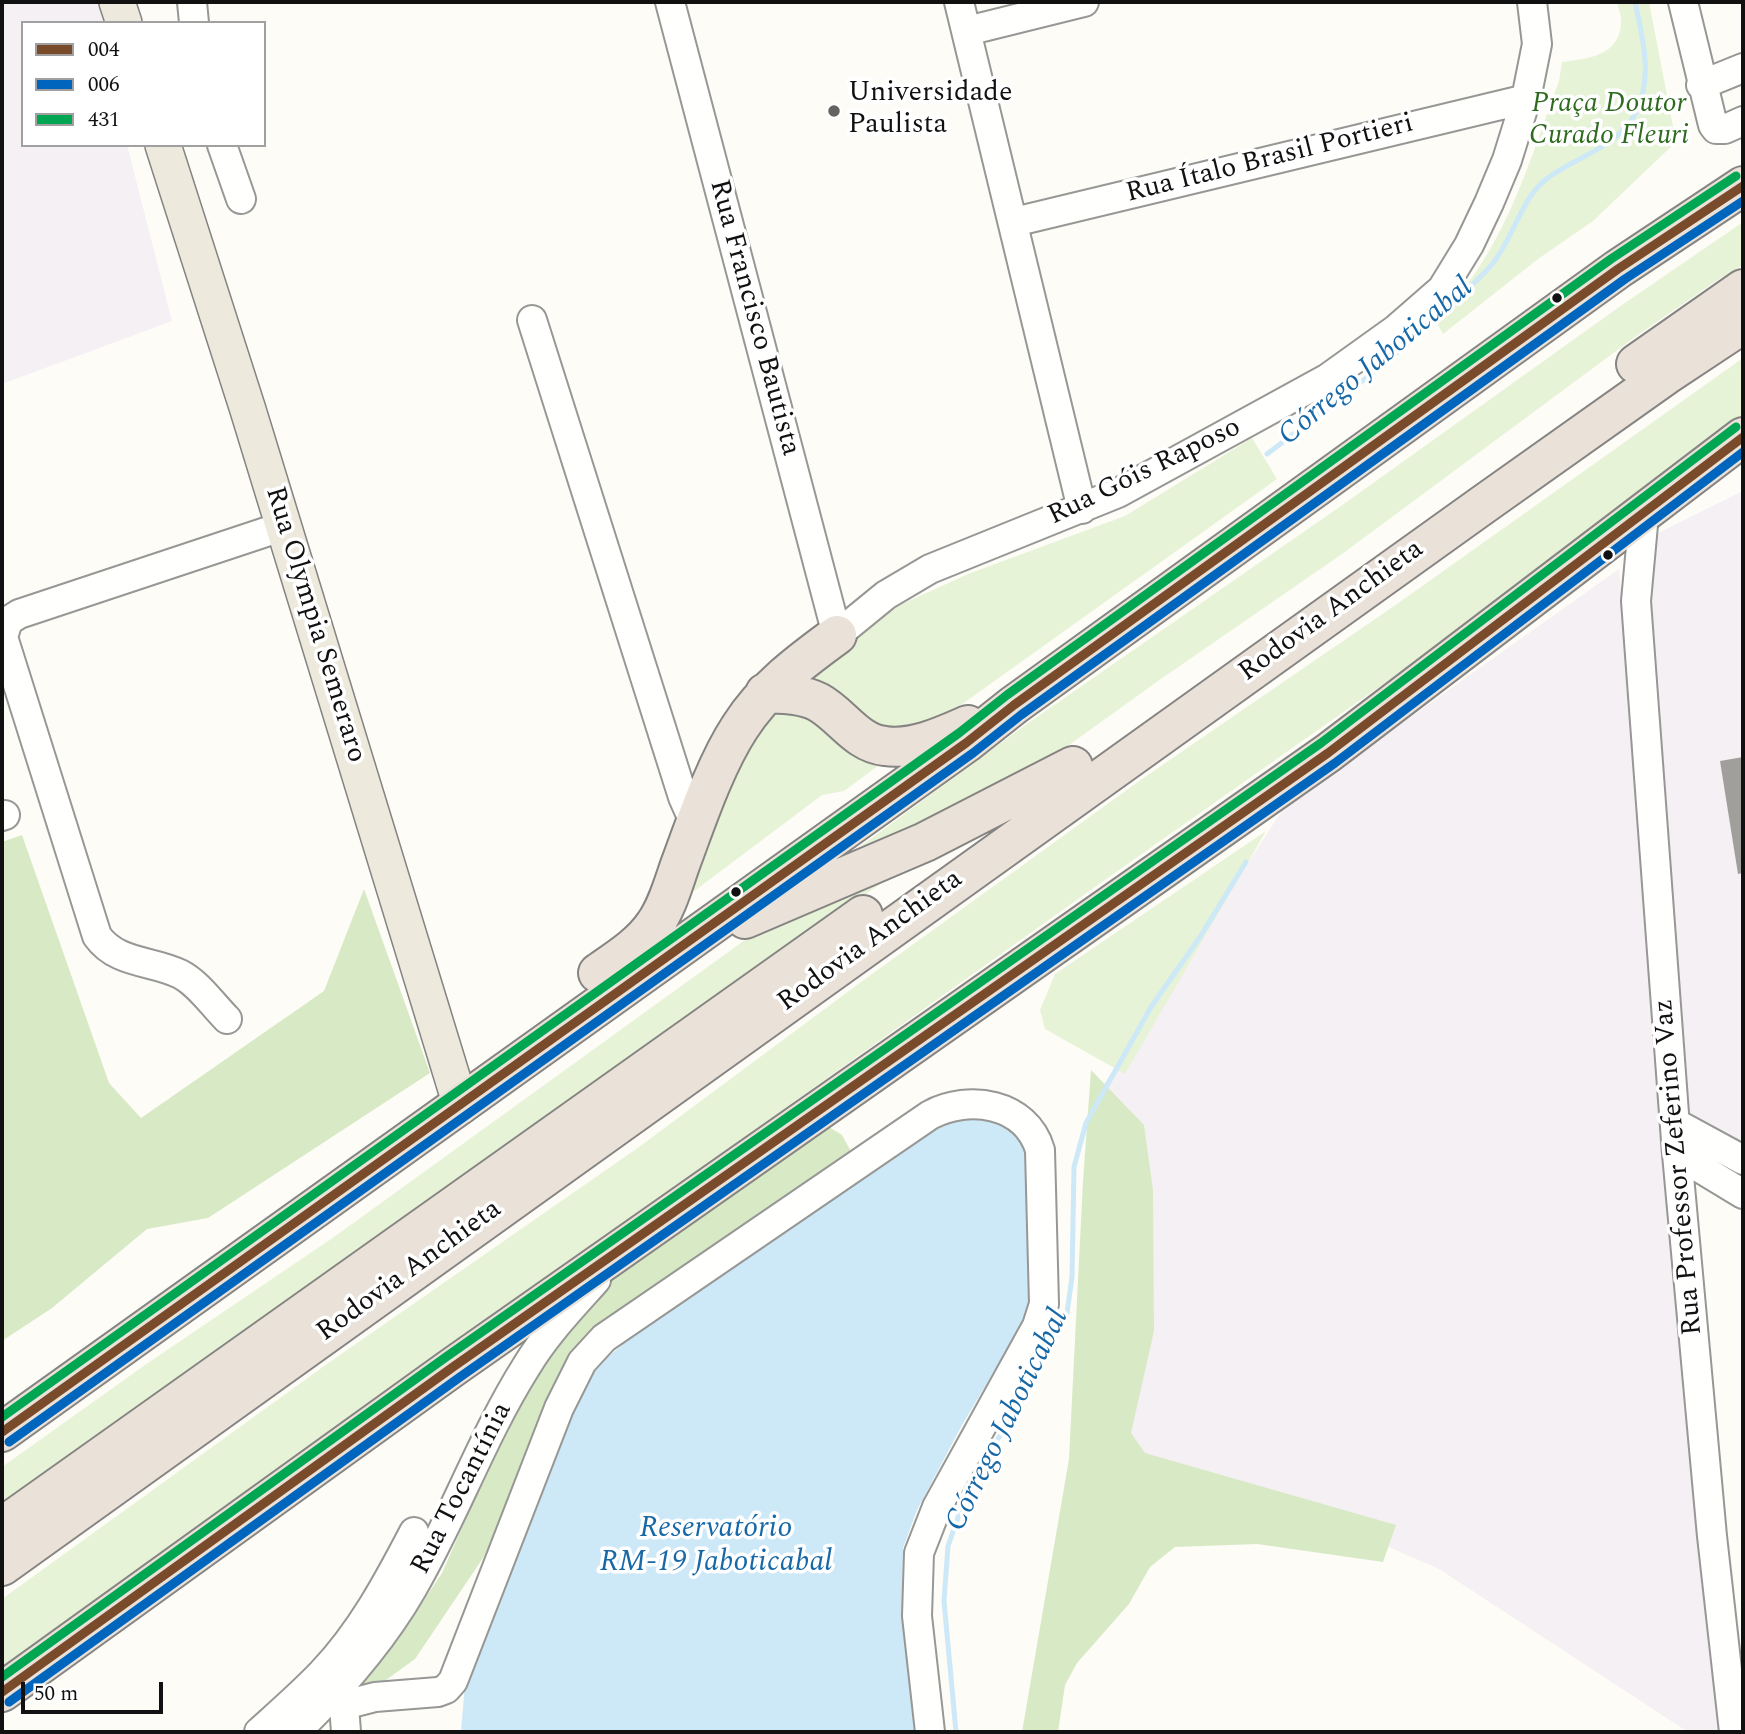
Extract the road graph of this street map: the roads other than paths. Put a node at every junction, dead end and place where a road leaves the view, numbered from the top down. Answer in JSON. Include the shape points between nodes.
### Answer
{"nodes":[{"id":1,"x":117,"y":2,"type":"edge"},
{"id":2,"x":192,"y":2,"type":"edge"},
{"id":3,"x":670,"y":2,"type":"edge"},
{"id":4,"x":960,"y":2,"type":"edge"},
{"id":5,"x":1084,"y":2,"type":"edge"},
{"id":6,"x":1532,"y":2,"type":"edge"},
{"id":7,"x":1683,"y":2,"type":"edge"},
{"id":8,"x":123,"y":21,"type":"edge"},
{"id":9,"x":194,"y":21,"type":"edge"},
{"id":10,"x":967,"y":30,"type":"junction"},
{"id":11,"x":1743,"y":68,"type":"edge"},
{"id":12,"x":1701,"y":85,"type":"junction"},
{"id":13,"x":1526,"y":99,"type":"junction"},
{"id":14,"x":1743,"y":121,"type":"edge"},
{"id":15,"x":164,"y":147,"type":"edge"},
{"id":16,"x":223,"y":147,"type":"edge"},
{"id":17,"x":1743,"y":186,"type":"edge"},
{"id":18,"x":241,"y":199,"type":"dead end"},
{"id":19,"x":1014,"y":222,"type":"junction"},
{"id":20,"x":1743,"y":289,"type":"edge"},
{"id":21,"x":532,"y":320,"type":"dead end"},
{"id":22,"x":1743,"y":324,"type":"edge"},
{"id":23,"x":1738,"y":445,"type":"edge"},
{"id":24,"x":1082,"y":509,"type":"junction"},
{"id":25,"x":1644,"y":514,"type":"junction"},
{"id":26,"x":284,"y":526,"type":"junction"},
{"id":27,"x":1605,"y":544,"type":"junction"},
{"id":28,"x":1636,"y":601,"type":"junction"},
{"id":29,"x":837,"y":635,"type":"junction"},
{"id":30,"x":765,"y":693,"type":"junction"},
{"id":31,"x":1014,"y":705,"type":"junction"},
{"id":32,"x":836,"y":715,"type":"junction"},
{"id":33,"x":1073,"y":766,"type":"junction"},
{"id":34,"x":695,"y":824,"type":"junction"},
{"id":35,"x":677,"y":948,"type":"junction"},
{"id":36,"x":227,"y":1019,"type":"dead end"},
{"id":37,"x":528,"y":1057,"type":"junction"},
{"id":38,"x":461,"y":1106,"type":"junction"},
{"id":39,"x":1675,"y":1123,"type":"junction"},
{"id":40,"x":1677,"y":1154,"type":"junction"},
{"id":41,"x":1743,"y":1160,"type":"edge"},
{"id":42,"x":1743,"y":1194,"type":"edge"},
{"id":43,"x":628,"y":1244,"type":"junction"},
{"id":44,"x":2,"y":1432,"type":"edge"},
{"id":45,"x":2,"y":1528,"type":"edge"},
{"id":46,"x":414,"y":1532,"type":"dead end"},
{"id":47,"x":2,"y":1566,"type":"edge"},
{"id":48,"x":1733,"y":1625,"type":"edge"},
{"id":49,"x":2,"y":1692,"type":"edge"},
{"id":50,"x":341,"y":1711,"type":"edge"},
{"id":51,"x":259,"y":1732,"type":"edge"},
{"id":52,"x":296,"y":1732,"type":"edge"},
{"id":53,"x":930,"y":1732,"type":"edge"},
{"id":54,"x":1734,"y":1732,"type":"edge"}],
"edges":[{"from":1,"to":8,"type":"main road"},
{"from":2,"to":9,"type":"street"},
{"from":3,"to":29,"type":"street","name":"Rua Francisco Bautista"},
{"from":4,"to":10,"type":"street"},
{"from":5,"to":10,"type":"street"},
{"from":6,"to":13,"type":"street","name":"Rua Góis Raposo","via":[[1537,44]]},
{"from":7,"to":12,"type":"street"},
{"from":10,"to":19,"type":"street"},
{"from":11,"to":12,"type":"street"},
{"from":12,"to":14,"type":"street","via":[[1716,129]]},
{"from":13,"to":19,"type":"street","name":"Rua Ítalo Brasil Portieri"},
{"from":13,"to":24,"type":"street","name":"Rua Góis Raposo","via":[[1489,202],[1442,289],[1328,378],[1146,479]]},
{"from":15,"to":26,"type":"main road","name":"Rua Olympia Semeraro"},
{"from":16,"to":18,"type":"street"},
{"from":17,"to":31,"type":"highway","via":[[1598,283]]},
{"from":19,"to":24,"type":"street"},
{"from":20,"to":33,"type":"highway","name":"Rodovia Anchieta"},
{"from":21,"to":34,"type":"street"},
{"from":22,"to":47,"type":"highway","name":"Rodovia Anchieta","via":[[1450,528]]},
{"from":23,"to":25,"type":"highway"},
{"from":24,"to":29,"type":"street","name":"Rua Góis Raposo","via":[[930,569],[886,595]]},
{"from":25,"to":27,"type":"highway"},
{"from":25,"to":28,"type":"street","name":"Rua Professor Zeferino Vaz"},
{"from":26,"to":36,"type":"street","via":[[19,614],[8,621],[3,637],[97,936],[121,956],[182,975]]},
{"from":26,"to":38,"type":"main road","name":"Rua Olympia Semeraro"},
{"from":27,"to":28,"type":"street","name":"Rua Professor Zeferino Vaz"},
{"from":27,"to":43,"type":"highway","via":[[1328,753]]},
{"from":28,"to":39,"type":"street","name":"Rua Professor Zeferino Vaz"},
{"from":29,"to":30,"type":"highway"},
{"from":29,"to":32,"type":"highway","via":[[832,687]]},
{"from":30,"to":32,"type":"highway","via":[[818,702]]},
{"from":30,"to":34,"type":"highway","via":[[739,728]]},
{"from":31,"to":32,"type":"highway","via":[[908,746],[867,741]]},
{"from":31,"to":35,"type":"highway"},
{"from":33,"to":35,"type":"highway","via":[[925,842]]},
{"from":33,"to":45,"type":"highway","name":"Rodovia Anchieta"},
{"from":34,"to":37,"type":"highway","via":[[654,926],[635,947],[556,1003],[539,1027]]},
{"from":35,"to":37,"type":"highway"},
{"from":37,"to":38,"type":"highway"},
{"from":38,"to":44,"type":"highway"},
{"from":39,"to":40,"type":"street","name":"Rua Professor Zeferino Vaz"},
{"from":39,"to":41,"type":"street"},
{"from":40,"to":42,"type":"street"},
{"from":40,"to":48,"type":"street","name":"Rua Professor Zeferino Vaz"},
{"from":43,"to":49,"type":"highway"},
{"from":43,"to":50,"type":"street","name":"Rua Tocantínia","via":[[538,1347],[412,1590],[376,1642]]},
{"from":46,"to":51,"type":"street","name":"Rua Tocantínia","via":[[384,1588],[338,1654]]},
{"from":48,"to":54,"type":"street","name":"Rua Professor Zeferino Vaz"},
{"from":50,"to":52,"type":"street","name":"Rua Tocantínia"},
{"from":50,"to":53,"type":"street","via":[[375,1697],[438,1692],[453,1681],[571,1380],[604,1338],[930,1115],[953,1106],[979,1104],[1022,1120],[1038,1142],[1044,1304],[1037,1326],[937,1507],[919,1553],[918,1616]]}]}
